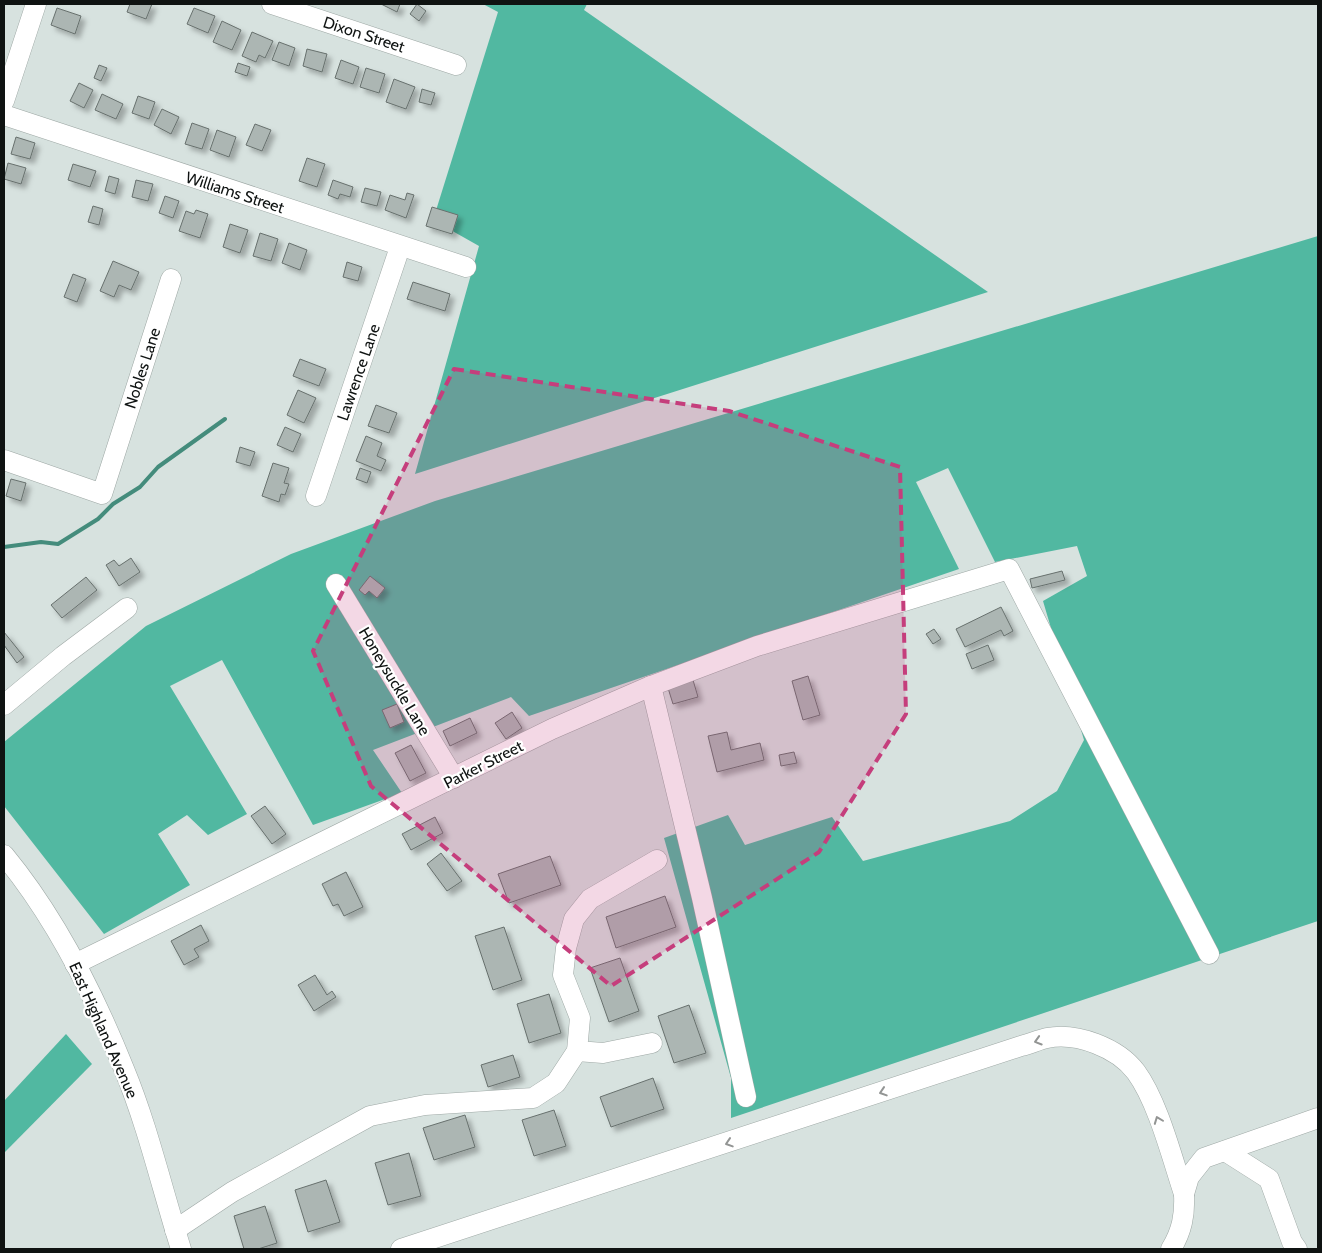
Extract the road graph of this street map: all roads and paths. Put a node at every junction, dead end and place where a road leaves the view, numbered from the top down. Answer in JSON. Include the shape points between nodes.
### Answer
{"nodes":[{"id":1,"x":36,"y":4,"type":"edge"},
{"id":2,"x":272,"y":4,"type":"edge"},
{"id":3,"x":456,"y":65,"type":"dead end"},
{"id":4,"x":4,"y":101,"type":"edge"},
{"id":5,"x":4,"y":115,"type":"edge"},
{"id":6,"x":400,"y":247,"type":"junction"},
{"id":7,"x":466,"y":267,"type":"dead end"},
{"id":8,"x":171,"y":279,"type":"dead end"},
{"id":9,"x":4,"y":460,"type":"edge"},
{"id":10,"x":316,"y":496,"type":"dead end"},
{"id":11,"x":336,"y":584,"type":"dead end"},
{"id":12,"x":127,"y":608,"type":"dead end"},
{"id":13,"x":651,"y":686,"type":"junction"},
{"id":14,"x":4,"y":704,"type":"edge"},
{"id":15,"x":454,"y":778,"type":"junction"},
{"id":16,"x":4,"y":855,"type":"edge"},
{"id":17,"x":657,"y":860,"type":"dead end"},
{"id":18,"x":1209,"y":954,"type":"dead end"},
{"id":19,"x":75,"y":964,"type":"junction"},
{"id":20,"x":652,"y":1043,"type":"dead end"},
{"id":21,"x":577,"y":1051,"type":"junction"},
{"id":22,"x":746,"y":1097,"type":"dead end"},
{"id":23,"x":1318,"y":1118,"type":"edge"},
{"id":24,"x":1258,"y":1139,"type":"junction"},
{"id":25,"x":1167,"y":1144,"type":"junction"},
{"id":26,"x":1225,"y":1151,"type":"junction"},
{"id":27,"x":1204,"y":1158,"type":"junction"},
{"id":28,"x":1269,"y":1179,"type":"junction"},
{"id":29,"x":1184,"y":1194,"type":"junction"},
{"id":30,"x":175,"y":1230,"type":"junction"},
{"id":31,"x":181,"y":1249,"type":"edge"},
{"id":32,"x":401,"y":1249,"type":"edge"},
{"id":33,"x":1171,"y":1249,"type":"edge"},
{"id":34,"x":1297,"y":1249,"type":"edge"}],
"edges":[{"from":1,"to":4,"type":"street"},
{"from":2,"to":3,"type":"street","name":"Dixon Street"},
{"from":5,"to":6,"type":"street","name":"Williams Street"},
{"from":6,"to":7,"type":"street","name":"Williams Street"},
{"from":6,"to":10,"type":"street","name":"Lawrence Lane"},
{"from":8,"to":9,"type":"street","name":"Nobles Lane","via":[[102,494]]},
{"from":11,"to":15,"type":"street","name":"Honeysuckle Lane"},
{"from":12,"to":14,"type":"street"},
{"from":13,"to":15,"type":"street","name":"Parker Street","via":[[552,729]]},
{"from":13,"to":18,"type":"street","name":"Parker Street","via":[[749,648],[1009,569]]},
{"from":13,"to":22,"type":"street"},
{"from":15,"to":19,"type":"street","name":"Parker Street"},
{"from":16,"to":19,"type":"street","name":"East Highland Avenue","via":[[55,928]]},
{"from":17,"to":21,"type":"street","via":[[590,899],[574,919],[563,975],[580,1018]]},
{"from":19,"to":30,"type":"street","name":"East Highland Avenue","via":[[125,1069]]},
{"from":20,"to":21,"type":"street","via":[[602,1053]]},
{"from":21,"to":30,"type":"street","via":[[556,1083],[533,1098],[424,1105],[370,1116],[232,1192]]},
{"from":23,"to":24,"type":"street"},
{"from":24,"to":26,"type":"street"},
{"from":24,"to":28,"type":"street"},
{"from":25,"to":27,"type":"street"},
{"from":25,"to":29,"type":"street"},
{"from":25,"to":32,"type":"street","one_way":true,"via":[[1148,1092],[1125,1060],[1099,1045],[1082,1040],[1048,1038]]},
{"from":26,"to":27,"type":"street"},
{"from":26,"to":28,"type":"street"},
{"from":27,"to":29,"type":"street","via":[[1189,1177]]},
{"from":28,"to":34,"type":"street"},
{"from":29,"to":33,"type":"street","via":[[1182,1229]]},
{"from":30,"to":31,"type":"street","name":"East Highland Avenue"}]}
